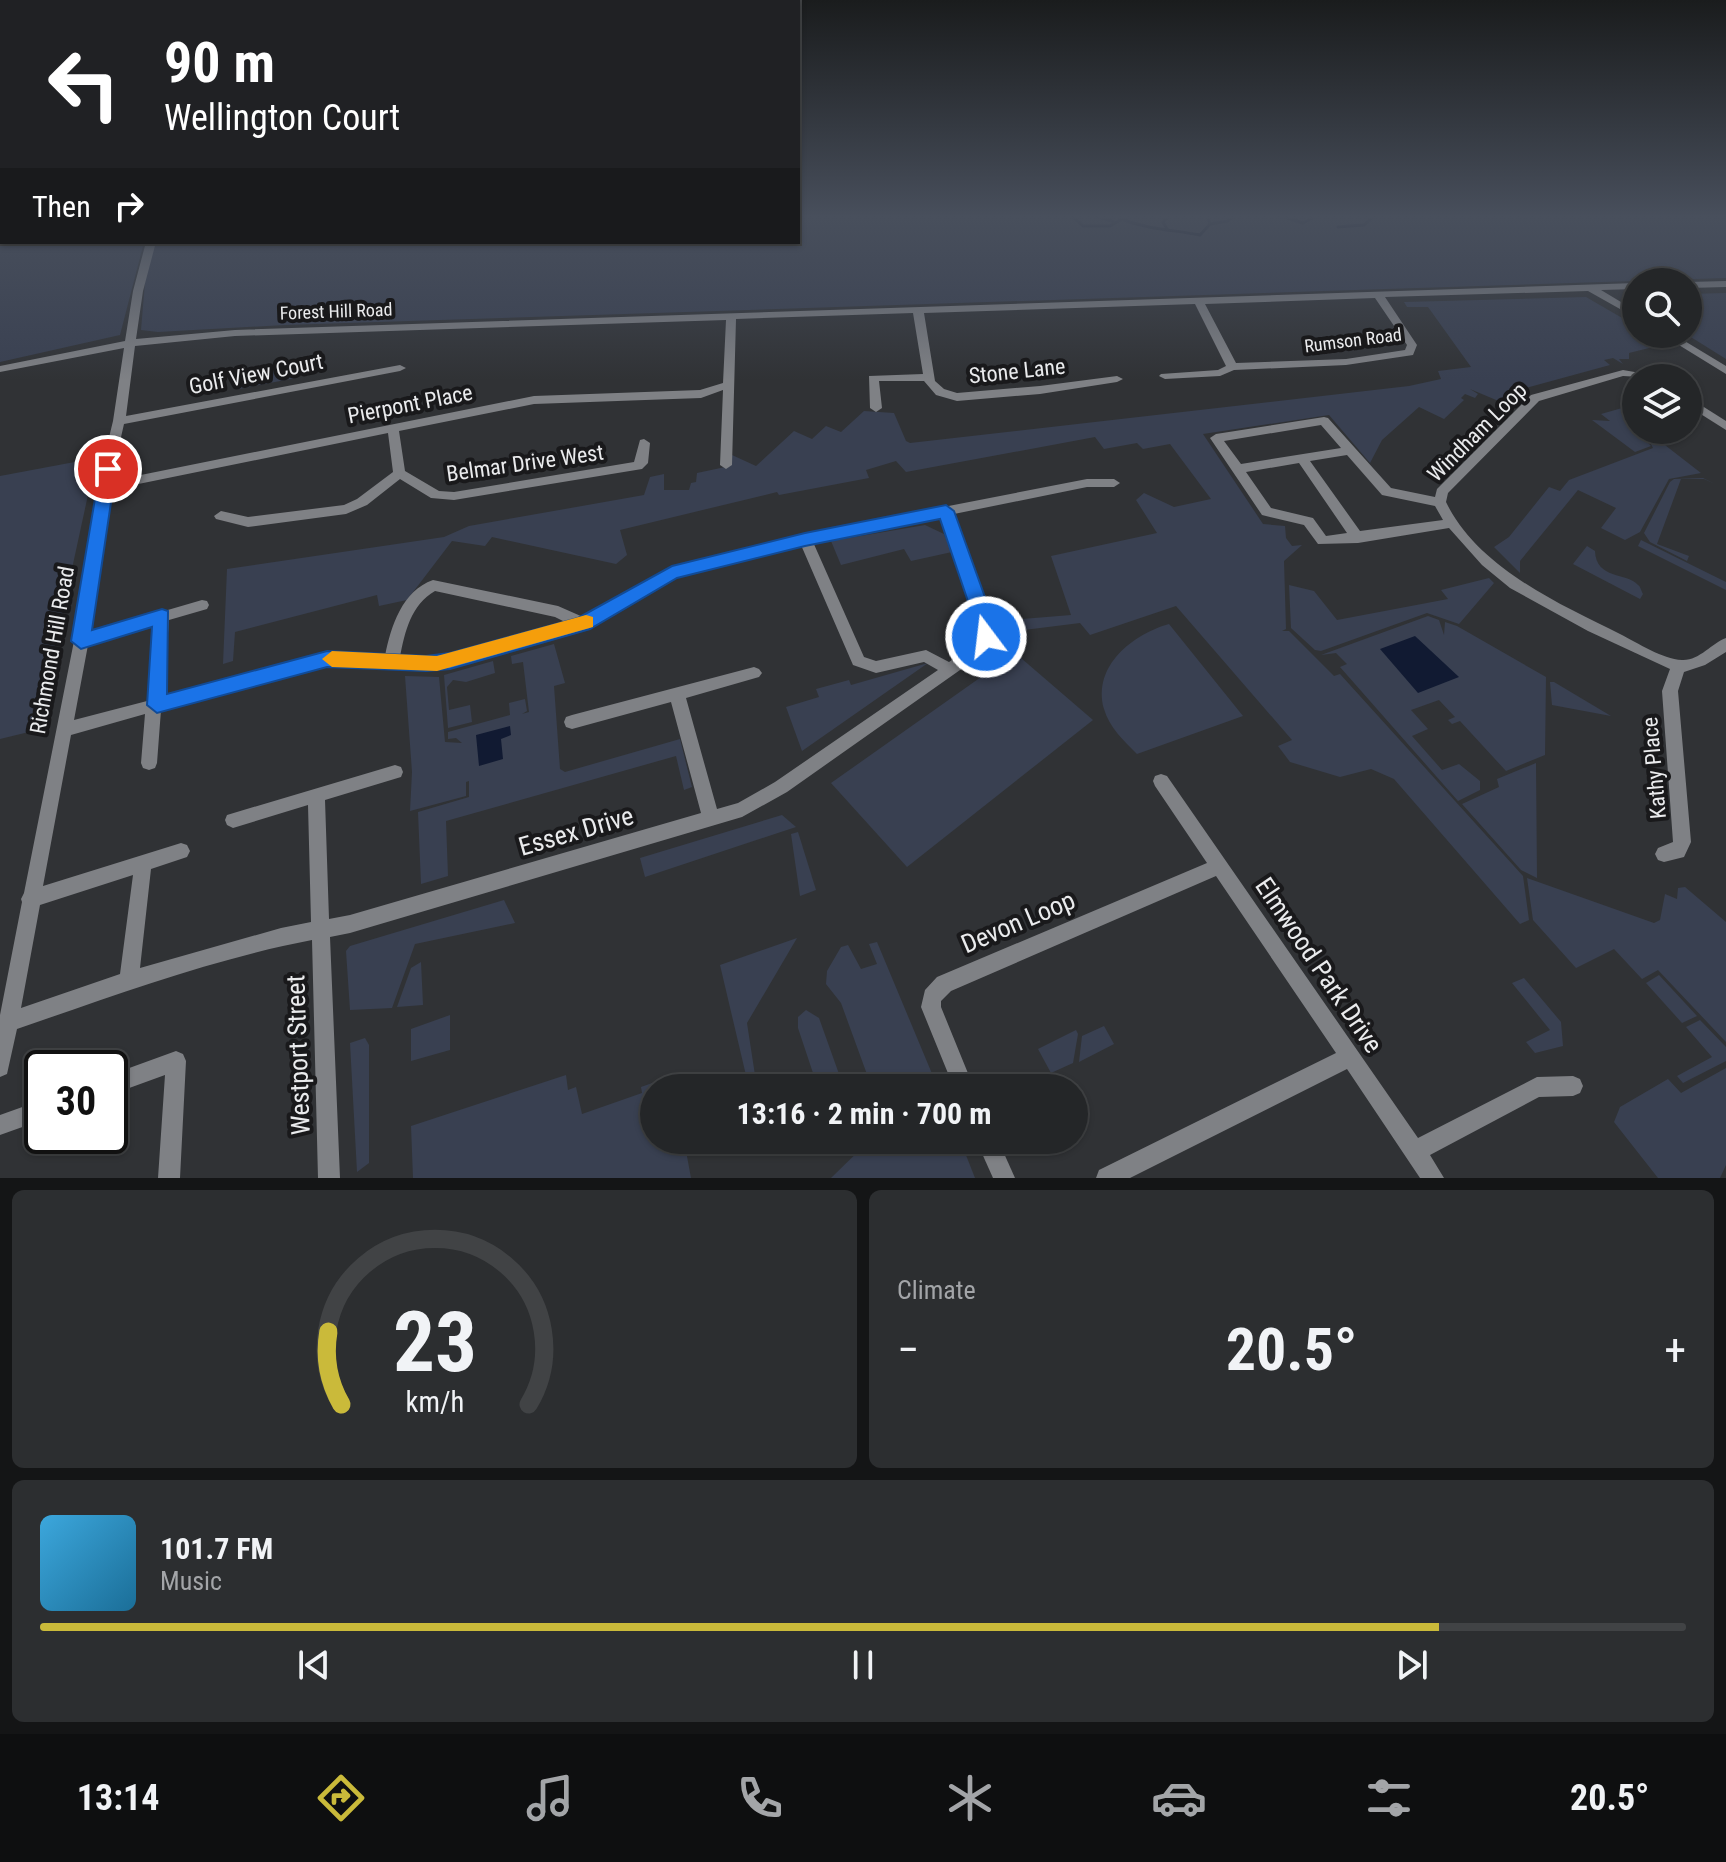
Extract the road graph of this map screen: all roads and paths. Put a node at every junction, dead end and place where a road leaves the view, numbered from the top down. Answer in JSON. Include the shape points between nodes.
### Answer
{"nodes":[{"id":1,"x":143,"y":271,"type":"edge"},
{"id":2,"x":1726,"y":284,"type":"edge"},
{"id":3,"x":1702,"y":285,"type":"edge"},
{"id":4,"x":1622,"y":287,"type":"edge"},
{"id":5,"x":1591,"y":288,"type":"junction"},
{"id":6,"x":1378,"y":295,"type":"junction"},
{"id":7,"x":1199,"y":302,"type":"junction"},
{"id":8,"x":1622,"y":307,"type":"edge"},
{"id":9,"x":918,"y":311,"type":"junction"},
{"id":10,"x":731,"y":316,"type":"junction"},
{"id":11,"x":132,"y":343,"type":"junction"},
{"id":12,"x":1689,"y":348,"type":"edge"},
{"id":13,"x":1232,"y":367,"type":"junction"},
{"id":14,"x":400,"y":368,"type":"dead end"},
{"id":15,"x":0,"y":369,"type":"edge"},
{"id":16,"x":1726,"y":371,"type":"edge"},
{"id":17,"x":1622,"y":373,"type":"edge"},
{"id":18,"x":1165,"y":376,"type":"dead end"},
{"id":19,"x":929,"y":377,"type":"junction"},
{"id":20,"x":1117,"y":379,"type":"dead end"},
{"id":21,"x":727,"y":385,"type":"junction"},
{"id":22,"x":876,"y":408,"type":"dead end"},
{"id":23,"x":1702,"y":410,"type":"edge"},
{"id":24,"x":119,"y":421,"type":"junction"},
{"id":25,"x":1726,"y":426,"type":"edge"},
{"id":26,"x":393,"y":428,"type":"junction"},
{"id":27,"x":644,"y":443,"type":"dead end"},
{"id":28,"x":1350,"y":450,"type":"junction"},
{"id":29,"x":1302,"y":458,"type":"junction"},
{"id":30,"x":726,"y":465,"type":"dead end"},
{"id":31,"x":1237,"y":469,"type":"junction"},
{"id":32,"x":399,"y":473,"type":"junction"},
{"id":33,"x":1114,"y":483,"type":"dead end"},
{"id":34,"x":103,"y":487,"type":"junction"},
{"id":35,"x":1440,"y":502,"type":"junction"},
{"id":36,"x":946,"y":511,"type":"junction"},
{"id":37,"x":221,"y":516,"type":"dead end"},
{"id":38,"x":1453,"y":523,"type":"junction"},
{"id":39,"x":1358,"y":538,"type":"junction"},
{"id":40,"x":805,"y":539,"type":"junction"},
{"id":41,"x":202,"y":605,"type":"dead end"},
{"id":42,"x":530,"y":605,"type":"junction"},
{"id":43,"x":162,"y":616,"type":"junction"},
{"id":44,"x":583,"y":624,"type":"junction"},
{"id":45,"x":537,"y":635,"type":"junction"},
{"id":46,"x":81,"y":641,"type":"junction"},
{"id":47,"x":1726,"y":644,"type":"edge"},
{"id":48,"x":392,"y":660,"type":"junction"},
{"id":49,"x":1679,"y":666,"type":"junction"},
{"id":50,"x":951,"y":670,"type":"junction"},
{"id":51,"x":754,"y":673,"type":"dead end"},
{"id":52,"x":677,"y":694,"type":"junction"},
{"id":53,"x":157,"y":705,"type":"junction"},
{"id":54,"x":572,"y":722,"type":"dead end"},
{"id":55,"x":63,"y":730,"type":"junction"},
{"id":56,"x":149,"y":763,"type":"dead end"},
{"id":57,"x":395,"y":772,"type":"dead end"},
{"id":58,"x":1161,"y":781,"type":"dead end"},
{"id":59,"x":316,"y":795,"type":"junction"},
{"id":60,"x":711,"y":818,"type":"junction"},
{"id":61,"x":233,"y":820,"type":"dead end"},
{"id":62,"x":181,"y":851,"type":"dead end"},
{"id":63,"x":1664,"y":854,"type":"dead end"},
{"id":64,"x":143,"y":863,"type":"junction"},
{"id":65,"x":1220,"y":866,"type":"junction"},
{"id":66,"x":30,"y":899,"type":"junction"},
{"id":67,"x":319,"y":931,"type":"junction"},
{"id":68,"x":129,"y":981,"type":"junction"},
{"id":69,"x":4,"y":1024,"type":"edge"},
{"id":70,"x":1350,"y":1057,"type":"junction"},
{"id":71,"x":0,"y":1067,"type":"edge"},
{"id":72,"x":958,"y":1074,"type":"edge"},
{"id":73,"x":128,"y":1078,"type":"edge"},
{"id":74,"x":1573,"y":1086,"type":"dead end"},
{"id":75,"x":24,"y":1116,"type":"edge"},
{"id":76,"x":0,"y":1125,"type":"edge"},
{"id":77,"x":1415,"y":1151,"type":"junction"},
{"id":78,"x":993,"y":1154,"type":"edge"},
{"id":79,"x":169,"y":1178,"type":"edge"},
{"id":80,"x":329,"y":1178,"type":"edge"},
{"id":81,"x":1004,"y":1178,"type":"edge"},
{"id":82,"x":1107,"y":1178,"type":"edge"},
{"id":83,"x":1433,"y":1178,"type":"edge"}],
"edges":[{"from":1,"to":11,"type":"street","name":"Richmond Hill Road"},
{"from":2,"to":3,"type":"street"},
{"from":4,"to":5,"type":"street","name":"Forest Hill Road"},
{"from":5,"to":6,"type":"street","name":"Forest Hill Road"},
{"from":5,"to":8,"type":"street"},
{"from":6,"to":7,"type":"street","name":"Forest Hill Road"},
{"from":6,"to":13,"type":"street","name":"Rumson Road","via":[[1412,345],[1409,353],[1346,362]]},
{"from":7,"to":9,"type":"street","name":"Forest Hill Road"},
{"from":7,"to":13,"type":"street"},
{"from":9,"to":10,"type":"street","name":"Forest Hill Road"},
{"from":9,"to":19,"type":"street"},
{"from":10,"to":11,"type":"street","name":"Forest Hill Road","via":[[235,333]]},
{"from":10,"to":21,"type":"street"},
{"from":11,"to":15,"type":"street","name":"Forest Hill Road"},
{"from":11,"to":24,"type":"street","name":"Richmond Hill Road"},
{"from":12,"to":16,"type":"street"},
{"from":13,"to":18,"type":"street","name":"Rumson Road","via":[[1220,373]]},
{"from":14,"to":24,"type":"street","name":"Golf View Court"},
{"from":17,"to":35,"type":"street","name":"Windham Loop","via":[[1535,398],[1442,492]]},
{"from":19,"to":20,"type":"street","name":"Stone Lane","via":[[934,387],[957,397]]},
{"from":19,"to":22,"type":"street","via":[[873,378]]},
{"from":21,"to":26,"type":"street","name":"Pierpont Place","via":[[701,394],[534,400]]},
{"from":21,"to":30,"type":"street"},
{"from":23,"to":25,"type":"street"},
{"from":24,"to":34,"type":"street","name":"Richmond Hill Road"},
{"from":26,"to":32,"type":"street"},
{"from":26,"to":34,"type":"street","name":"Pierpont Place"},
{"from":27,"to":32,"type":"street","name":"Belmar Drive West","via":[[638,466],[454,496],[436,495]]},
{"from":28,"to":29,"type":"street"},
{"from":28,"to":31,"type":"street","via":[[1324,421],[1216,438]]},
{"from":28,"to":35,"type":"street","via":[[1387,492]]},
{"from":29,"to":31,"type":"street"},
{"from":29,"to":39,"type":"street"},
{"from":31,"to":39,"type":"street","via":[[1267,512],[1308,521],[1323,541]]},
{"from":32,"to":37,"type":"street","via":[[346,509],[248,522]]},
{"from":33,"to":36,"type":"street","via":[[1087,483]]},
{"from":34,"to":46,"type":"street","name":"Richmond Hill Road"},
{"from":35,"to":38,"type":"street","name":"Windham Loop"},
{"from":36,"to":40,"type":"street"},
{"from":36,"to":50,"type":"street","name":"Essex Drive","via":[[986,625],[978,651]]},
{"from":38,"to":39,"type":"street"},
{"from":38,"to":49,"type":"street","name":"Windham Loop","via":[[1509,580]]},
{"from":40,"to":44,"type":"street","via":[[672,572]]},
{"from":40,"to":50,"type":"street","via":[[858,661],[876,667],[926,656]]},
{"from":41,"to":43,"type":"street"},
{"from":42,"to":44,"type":"street"},
{"from":42,"to":45,"type":"street"},
{"from":42,"to":48,"type":"street","via":[[431,586],[399,623]]},
{"from":43,"to":46,"type":"street"},
{"from":43,"to":53,"type":"street"},
{"from":44,"to":45,"type":"street"},
{"from":45,"to":48,"type":"street","via":[[437,664]]},
{"from":46,"to":55,"type":"street","name":"Richmond Hill Road"},
{"from":47,"to":49,"type":"street","via":[[1696,663]]},
{"from":48,"to":53,"type":"street","via":[[327,659]]},
{"from":49,"to":63,"type":"street","name":"Kathy Place","via":[[1670,691],[1682,842],[1678,851]]},
{"from":50,"to":60,"type":"street","name":"Essex Drive","via":[[781,787],[742,809]]},
{"from":51,"to":52,"type":"street"},
{"from":52,"to":54,"type":"street"},
{"from":52,"to":60,"type":"street"},
{"from":53,"to":55,"type":"street"},
{"from":53,"to":56,"type":"street"},
{"from":55,"to":66,"type":"street","name":"Richmond Hill Road"},
{"from":57,"to":59,"type":"street"},
{"from":58,"to":65,"type":"street","name":"Elmwood Park Drive"},
{"from":59,"to":61,"type":"street"},
{"from":59,"to":67,"type":"street","name":"Westport Street"},
{"from":60,"to":67,"type":"street","name":"Essex Drive"},
{"from":62,"to":64,"type":"street"},
{"from":64,"to":66,"type":"street"},
{"from":64,"to":68,"type":"street"},
{"from":65,"to":70,"type":"street","name":"Elmwood Park Drive"},
{"from":65,"to":72,"type":"street","name":"Devon Loop","via":[[944,984],[932,997],[933,1017]]},
{"from":66,"to":69,"type":"street","name":"Richmond Hill Road"},
{"from":67,"to":68,"type":"street","name":"Essex Drive"},
{"from":67,"to":80,"type":"street","name":"Westport Street"},
{"from":68,"to":69,"type":"street","name":"Essex Drive"},
{"from":69,"to":71,"type":"street","name":"Richmond Hill Road"},
{"from":70,"to":77,"type":"street","name":"Elmwood Park Drive"},
{"from":70,"to":82,"type":"street"},
{"from":73,"to":79,"type":"street","via":[[176,1061]]},
{"from":74,"to":77,"type":"street","via":[[1537,1087]]},
{"from":75,"to":76,"type":"street"},
{"from":77,"to":83,"type":"street","name":"Elmwood Park Drive"},
{"from":78,"to":81,"type":"street"}]}
